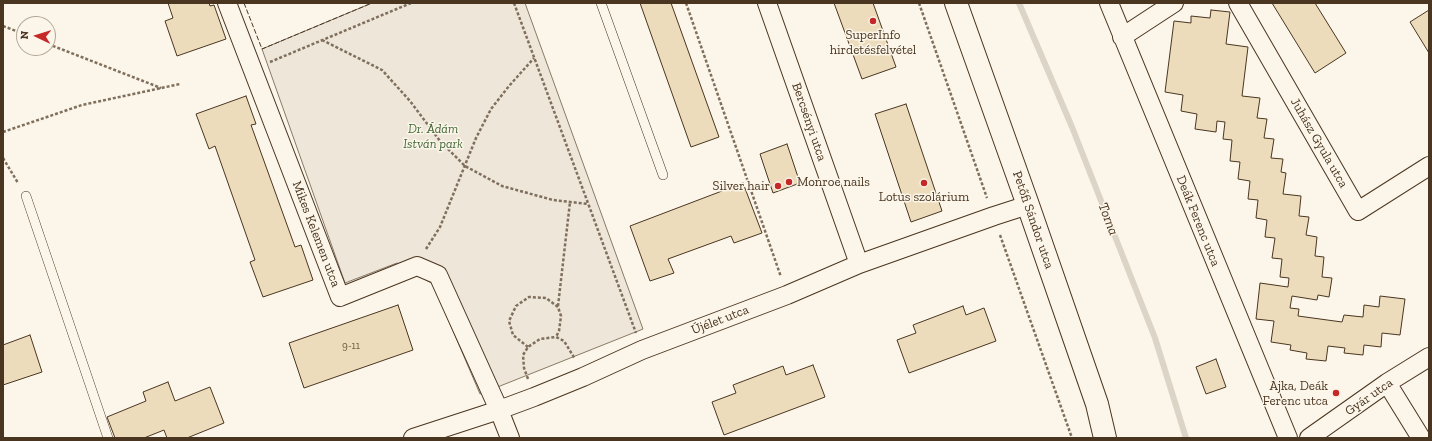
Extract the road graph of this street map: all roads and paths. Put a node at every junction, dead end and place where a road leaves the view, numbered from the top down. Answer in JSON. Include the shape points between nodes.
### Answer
{"nodes":[{"id":1,"x":227,"y":3,"type":"edge"},
{"id":2,"x":411,"y":3,"type":"edge"},
{"id":3,"x":514,"y":3,"type":"edge"},
{"id":4,"x":601,"y":3,"type":"edge"},
{"id":5,"x":686,"y":3,"type":"edge"},
{"id":6,"x":767,"y":3,"type":"edge"},
{"id":7,"x":956,"y":3,"type":"edge"},
{"id":8,"x":1109,"y":3,"type":"edge"},
{"id":9,"x":1174,"y":3,"type":"edge"},
{"id":10,"x":1238,"y":3,"type":"edge"},
{"id":11,"x":3,"y":26,"type":"edge"},
{"id":12,"x":16,"y":31,"type":"edge"},
{"id":13,"x":1122,"y":37,"type":"junction"},
{"id":14,"x":322,"y":40,"type":"junction"},
{"id":15,"x":56,"y":47,"type":"edge"},
{"id":16,"x":534,"y":58,"type":"junction"},
{"id":17,"x":253,"y":70,"type":"junction"},
{"id":18,"x":180,"y":84,"type":"dead end"},
{"id":19,"x":161,"y":88,"type":"junction"},
{"id":20,"x":3,"y":132,"type":"edge"},
{"id":21,"x":3,"y":158,"type":"edge"},
{"id":22,"x":465,"y":166,"type":"junction"},
{"id":23,"x":1429,"y":166,"type":"edge"},
{"id":24,"x":663,"y":175,"type":"dead end"},
{"id":25,"x":26,"y":196,"type":"joint"},
{"id":26,"x":570,"y":202,"type":"junction"},
{"id":27,"x":588,"y":204,"type":"junction"},
{"id":28,"x":1028,"y":205,"type":"junction"},
{"id":29,"x":859,"y":264,"type":"junction"},
{"id":30,"x":417,"y":266,"type":"junction"},
{"id":31,"x":787,"y":295,"type":"junction"},
{"id":32,"x":558,"y":307,"type":"junction"},
{"id":33,"x":556,"y":337,"type":"junction"},
{"id":34,"x":528,"y":347,"type":"junction"},
{"id":35,"x":642,"y":350,"type":"junction"},
{"id":36,"x":1429,"y":357,"type":"edge"},
{"id":37,"x":583,"y":377,"type":"junction"},
{"id":38,"x":1387,"y":383,"type":"junction"},
{"id":39,"x":534,"y":397,"type":"junction"},
{"id":40,"x":498,"y":410,"type":"junction"},
{"id":41,"x":108,"y":438,"type":"edge"},
{"id":42,"x":413,"y":438,"type":"edge"},
{"id":43,"x":510,"y":438,"type":"edge"},
{"id":44,"x":1105,"y":438,"type":"edge"},
{"id":45,"x":1288,"y":438,"type":"edge"},
{"id":46,"x":1309,"y":438,"type":"edge"},
{"id":47,"x":1421,"y":438,"type":"edge"}],
"edges":[{"from":1,"to":17,"type":"street","name":"Mikes Kelemen utca"},
{"from":2,"to":14,"type":"path"},
{"from":3,"to":16,"type":"path"},
{"from":4,"to":24,"type":"lane"},
{"from":5,"to":31,"type":"path"},
{"from":6,"to":29,"type":"street","name":"Bercsényi utca"},
{"from":7,"to":28,"type":"main road","name":"Petőfi Sándor utca"},
{"from":8,"to":13,"type":"street","name":"Deák Ferenc utca"},
{"from":9,"to":13,"type":"street"},
{"from":10,"to":23,"type":"street","name":"Juhász Gyula utca","via":[[1358,211]]},
{"from":11,"to":12,"type":"path"},
{"from":13,"to":45,"type":"street","name":"Deák Ferenc utca"},
{"from":14,"to":17,"type":"path"},
{"from":14,"to":22,"type":"path","via":[[382,70],[440,141]]},
{"from":15,"to":19,"type":"path"},
{"from":16,"to":22,"type":"path","via":[[491,109]]},
{"from":16,"to":27,"type":"path"},
{"from":17,"to":30,"type":"street","name":"Mikes Kelemen utca","via":[[340,297]]},
{"from":18,"to":19,"type":"path"},
{"from":19,"to":20,"type":"path","via":[[82,105]]},
{"from":21,"to":25,"type":"path"},
{"from":22,"to":26,"type":"path","via":[[502,186]]},
{"from":22,"to":30,"type":"path","via":[[440,227]]},
{"from":25,"to":41,"type":"lane"},
{"from":26,"to":27,"type":"path"},
{"from":26,"to":32,"type":"path"},
{"from":27,"to":35,"type":"path"},
{"from":28,"to":29,"type":"street","name":"Újélet utca"},
{"from":28,"to":44,"type":"main road","name":"Petőfi Sándor utca","via":[[1097,404]]},
{"from":29,"to":31,"type":"street","name":"Újélet utca"},
{"from":30,"to":40,"type":"street","via":[[438,275]]},
{"from":31,"to":35,"type":"street","name":"Újélet utca"},
{"from":32,"to":33,"type":"path","via":[[561,316]]},
{"from":32,"to":34,"type":"path","via":[[546,298],[529,297],[516,306],[509,321],[513,335]]},
{"from":33,"to":34,"type":"path","via":[[540,339]]},
{"from":33,"to":37,"type":"path","via":[[564,341]]},
{"from":34,"to":39,"type":"path","via":[[523,355],[524,368]]},
{"from":35,"to":37,"type":"street","name":"Újélet utca"},
{"from":36,"to":38,"type":"street","name":"Gyár utca"},
{"from":37,"to":39,"type":"street","name":"Újélet utca"},
{"from":38,"to":46,"type":"street","name":"Gyár utca"},
{"from":38,"to":47,"type":"street"},
{"from":39,"to":40,"type":"street","name":"Újélet utca"},
{"from":40,"to":42,"type":"street","name":"Újélet utca"},
{"from":40,"to":43,"type":"street"}]}
